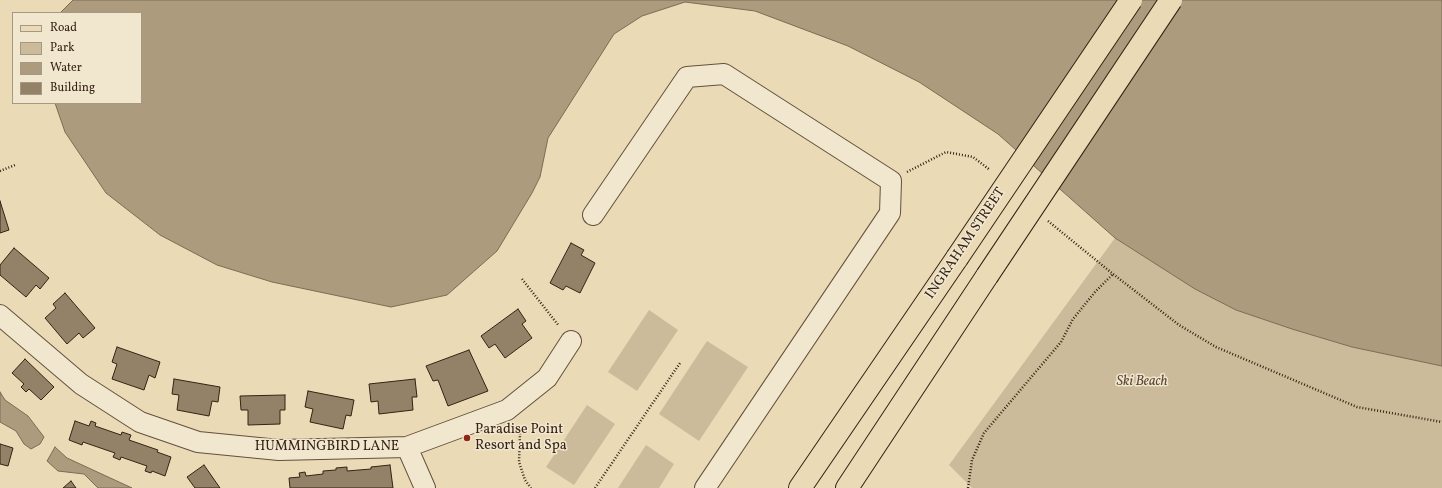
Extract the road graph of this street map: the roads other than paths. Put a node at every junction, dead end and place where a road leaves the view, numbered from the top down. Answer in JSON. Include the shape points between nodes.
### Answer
{"nodes":[{"id":1,"x":1131,"y":0,"type":"edge"},
{"id":2,"x":1171,"y":0,"type":"edge"},
{"id":3,"x":593,"y":215,"type":"dead end"},
{"id":4,"x":0,"y":315,"type":"edge"},
{"id":5,"x":571,"y":341,"type":"road end"},
{"id":6,"x":407,"y":447,"type":"junction"},
{"id":7,"x":425,"y":488,"type":"edge"},
{"id":8,"x":705,"y":488,"type":"edge"},
{"id":9,"x":800,"y":488,"type":"edge"},
{"id":10,"x":847,"y":488,"type":"edge"}],
"edges":[{"from":1,"to":9,"type":"main road","name":"INGRAHAM STREET","bridge":true},
{"from":2,"to":10,"type":"main road","bridge":true},
{"from":3,"to":8,"type":"street","via":[[687,77],[724,74],[891,181],[890,213]]},
{"from":4,"to":6,"type":"street","name":"HUMMINGBIRD LANE","via":[[81,384],[140,422],[198,442],[279,450]]},
{"from":5,"to":6,"type":"street","name":"HUMMINGBIRD LANE","via":[[547,378],[507,410]]},
{"from":6,"to":7,"type":"street","name":"HUMMINGBIRD LANE"}]}
